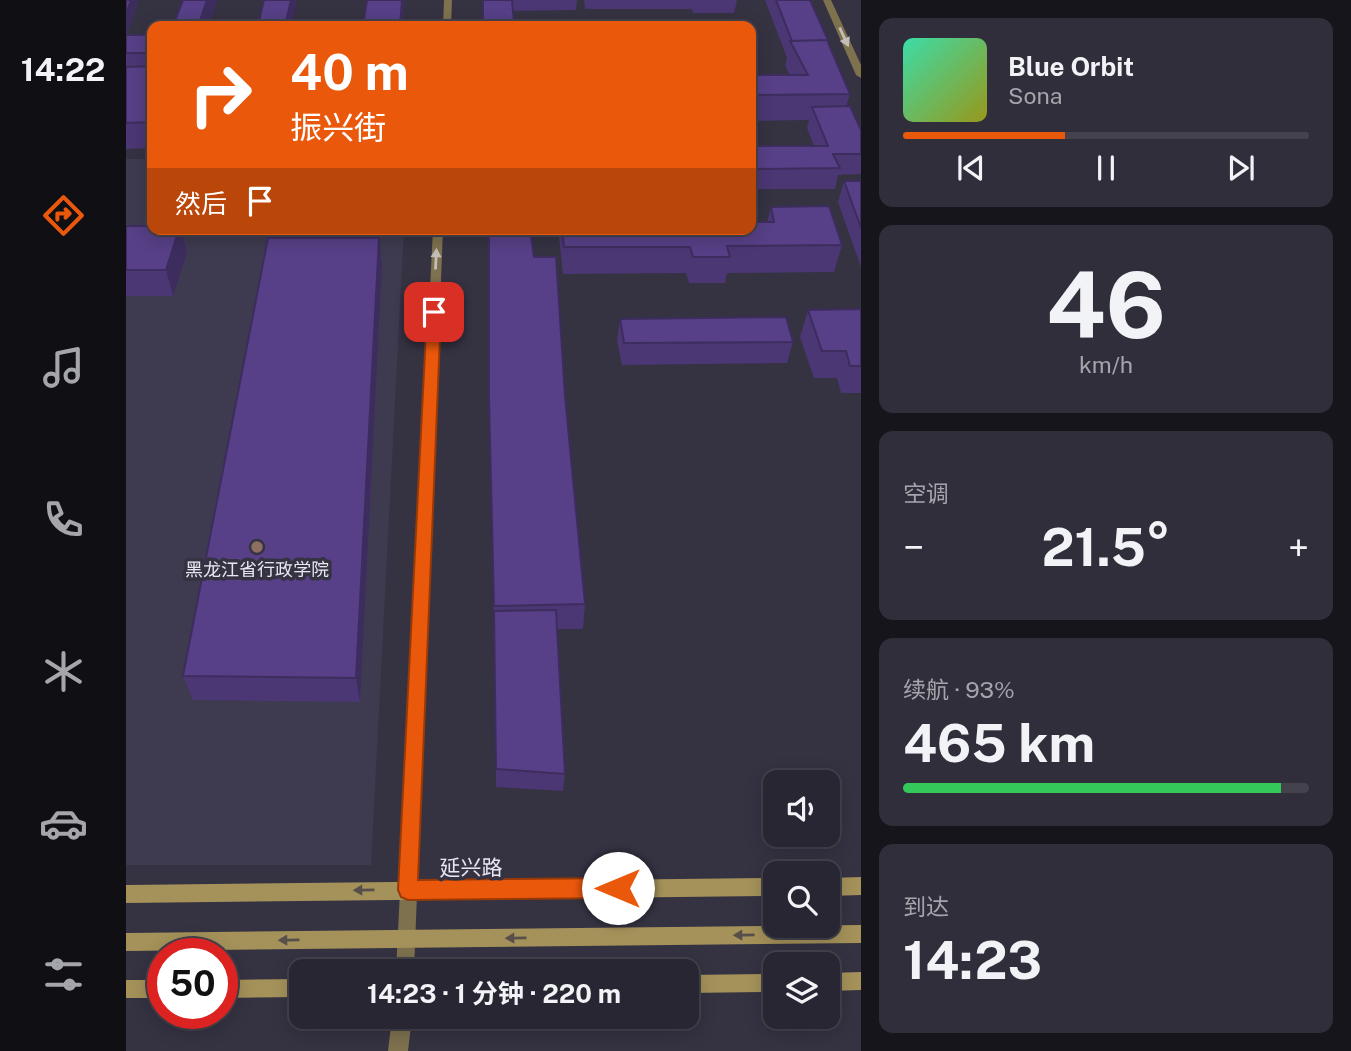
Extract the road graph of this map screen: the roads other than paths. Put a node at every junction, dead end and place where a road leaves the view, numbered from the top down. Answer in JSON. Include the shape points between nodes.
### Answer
{"nodes":[{"id":1,"x":448,"y":0,"type":"edge"},
{"id":2,"x":827,"y":0,"type":"edge"},
{"id":3,"x":447,"y":21,"type":"edge"},
{"id":4,"x":861,"y":75,"type":"edge"},
{"id":5,"x":438,"y":235,"type":"edge"},
{"id":6,"x":861,"y":886,"type":"edge"},
{"id":7,"x":763,"y":887,"type":"edge"},
{"id":8,"x":840,"y":887,"type":"edge"},
{"id":9,"x":408,"y":890,"type":"junction"},
{"id":10,"x":126,"y":894,"type":"edge"},
{"id":11,"x":861,"y":934,"type":"edge"},
{"id":12,"x":406,"y":939,"type":"junction"},
{"id":13,"x":126,"y":942,"type":"edge"},
{"id":14,"x":405,"y":959,"type":"edge"},
{"id":15,"x":861,"y":981,"type":"edge"},
{"id":16,"x":840,"y":982,"type":"edge"},
{"id":17,"x":763,"y":983,"type":"edge"},
{"id":18,"x":699,"y":984,"type":"edge"},
{"id":19,"x":289,"y":988,"type":"edge"},
{"id":20,"x":126,"y":989,"type":"edge"},
{"id":21,"x":147,"y":989,"type":"edge"},
{"id":22,"x":238,"y":989,"type":"edge"},
{"id":23,"x":401,"y":1029,"type":"edge"},
{"id":24,"x":398,"y":1051,"type":"edge"}],
"edges":[{"from":1,"to":3,"type":"street"},
{"from":2,"to":4,"type":"street","one_way":true},
{"from":9,"to":5,"type":"street","one_way":true},
{"from":6,"to":8,"type":"main road"},
{"from":7,"to":9,"type":"main road","name":"延兴路"},
{"from":9,"to":10,"type":"main road","name":"延兴路","one_way":true},
{"from":9,"to":12,"type":"street"},
{"from":11,"to":12,"type":"main road","one_way":true},
{"from":12,"to":13,"type":"main road","one_way":true},
{"from":12,"to":14,"type":"street"},
{"from":15,"to":16,"type":"main road"},
{"from":17,"to":18,"type":"main road"},
{"from":19,"to":22,"type":"main road"},
{"from":20,"to":21,"type":"main road"},
{"from":23,"to":24,"type":"street"}]}
